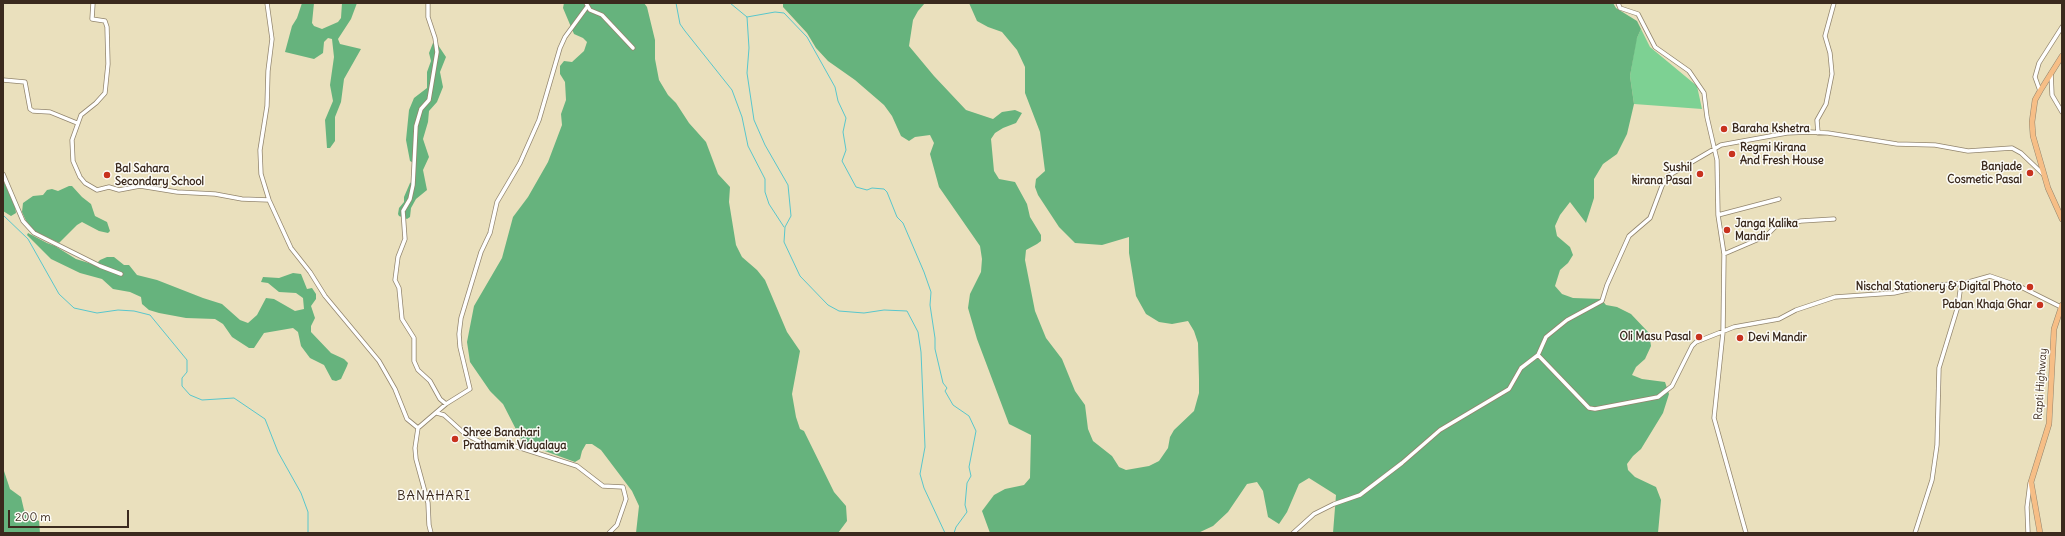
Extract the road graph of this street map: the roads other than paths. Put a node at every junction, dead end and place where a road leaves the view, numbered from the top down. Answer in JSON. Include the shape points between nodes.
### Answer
{"nodes":[{"id":1,"x":93,"y":3,"type":"edge"},
{"id":2,"x":267,"y":3,"type":"edge"},
{"id":3,"x":428,"y":3,"type":"edge"},
{"id":4,"x":1618,"y":3,"type":"edge"},
{"id":5,"x":1834,"y":3,"type":"edge"},
{"id":6,"x":586,"y":5,"type":"edge"},
{"id":7,"x":2062,"y":27,"type":"edge"},
{"id":8,"x":633,"y":48,"type":"dead end"},
{"id":9,"x":2062,"y":56,"type":"edge"},
{"id":10,"x":2051,"y":72,"type":"junction"},
{"id":11,"x":3,"y":80,"type":"edge"},
{"id":12,"x":2040,"y":91,"type":"junction"},
{"id":13,"x":2062,"y":112,"type":"edge"},
{"id":14,"x":77,"y":123,"type":"junction"},
{"id":15,"x":1818,"y":133,"type":"junction"},
{"id":16,"x":1715,"y":149,"type":"junction"},
{"id":17,"x":3,"y":174,"type":"edge"},
{"id":18,"x":2044,"y":175,"type":"junction"},
{"id":19,"x":1780,"y":199,"type":"dead end"},
{"id":20,"x":268,"y":200,"type":"junction"},
{"id":21,"x":1718,"y":215,"type":"junction"},
{"id":22,"x":2062,"y":218,"type":"edge"},
{"id":23,"x":1834,"y":219,"type":"dead end"},
{"id":24,"x":1724,"y":254,"type":"junction"},
{"id":25,"x":121,"y":274,"type":"dead end"},
{"id":26,"x":1961,"y":284,"type":"junction"},
{"id":27,"x":2061,"y":306,"type":"edge"},
{"id":28,"x":1723,"y":332,"type":"junction"},
{"id":29,"x":1538,"y":355,"type":"junction"},
{"id":30,"x":446,"y":404,"type":"junction"},
{"id":31,"x":437,"y":413,"type":"junction"},
{"id":32,"x":418,"y":428,"type":"junction"},
{"id":33,"x":2031,"y":482,"type":"junction"},
{"id":34,"x":431,"y":533,"type":"edge"},
{"id":35,"x":609,"y":533,"type":"edge"},
{"id":36,"x":1292,"y":533,"type":"edge"},
{"id":37,"x":1746,"y":533,"type":"edge"},
{"id":38,"x":1915,"y":533,"type":"edge"},
{"id":39,"x":2028,"y":533,"type":"edge"},
{"id":40,"x":2040,"y":533,"type":"edge"}],
"edges":[{"from":1,"to":14,"type":"street","via":[[92,19],[105,22],[107,27],[107,86],[105,93],[81,115]]},
{"from":2,"to":20,"type":"street","via":[[272,39],[267,106],[260,150],[261,174]]},
{"from":3,"to":30,"type":"street","via":[[428,17],[437,52],[429,100],[421,109],[416,126],[410,199],[403,211],[405,239],[398,257],[395,280],[399,288],[402,319],[414,338],[414,361],[418,370],[430,380],[440,400]]},
{"from":4,"to":16,"type":"street","via":[[1620,8],[1638,14],[1655,47],[1689,71],[1700,86],[1704,94]]},
{"from":5,"to":15,"type":"street","via":[[1825,36],[1832,74],[1826,104],[1817,120]]},
{"from":6,"to":8,"type":"street","via":[[602,16]]},
{"from":6,"to":30,"type":"street","via":[[565,37],[551,75],[539,120],[520,163],[497,202],[490,233],[481,252],[459,329],[460,347],[470,390]]},
{"from":7,"to":12,"type":"street","via":[[2039,63],[2035,77]]},
{"from":9,"to":10,"type":"main road"},
{"from":10,"to":12,"type":"main road"},
{"from":10,"to":13,"type":"street","via":[[2052,95]]},
{"from":11,"to":14,"type":"street","via":[[25,82],[30,110],[50,112]]},
{"from":12,"to":18,"type":"main road","via":[[2032,122],[2033,136]]},
{"from":14,"to":20,"type":"street","via":[[72,140],[73,161],[80,177],[91,188],[97,190],[109,187],[119,190],[140,186]]},
{"from":15,"to":16,"type":"street","via":[[1787,133],[1732,142]]},
{"from":15,"to":18,"type":"street","via":[[1897,144],[1935,145],[1968,151],[2012,148]]},
{"from":16,"to":21,"type":"street"},
{"from":16,"to":29,"type":"street","via":[[1668,176],[1650,218],[1629,236],[1602,302],[1567,320],[1546,337]]},
{"from":17,"to":25,"type":"street","via":[[23,221],[34,233]]},
{"from":18,"to":22,"type":"main road"},
{"from":19,"to":21,"type":"street"},
{"from":20,"to":32,"type":"street","via":[[291,248],[325,296],[379,361],[398,395],[407,419]]},
{"from":21,"to":24,"type":"street"},
{"from":23,"to":24,"type":"street","via":[[1776,226],[1766,236]]},
{"from":24,"to":28,"type":"street"},
{"from":26,"to":27,"type":"street","via":[[1990,276],[2019,286]]},
{"from":26,"to":28,"type":"street","via":[[1925,286],[1894,293],[1836,297],[1796,310],[1779,319],[1734,326]]},
{"from":26,"to":38,"type":"street","via":[[1958,306],[1940,368],[1937,445],[1932,480]]},
{"from":27,"to":33,"type":"main road","name":"Rapti Highway","via":[[2054,329],[2049,424]]},
{"from":28,"to":29,"type":"street","via":[[1696,342],[1672,386],[1658,397],[1595,409],[1583,403]]},
{"from":28,"to":37,"type":"street","via":[[1714,418]]},
{"from":29,"to":36,"type":"street","via":[[1521,368],[1509,389],[1440,430],[1360,495],[1314,514]]},
{"from":30,"to":31,"type":"street"},
{"from":31,"to":32,"type":"street"},
{"from":31,"to":35,"type":"street","via":[[444,415],[465,434],[492,448],[508,444],[577,466],[603,486],[623,487],[626,499],[617,526]]},
{"from":32,"to":34,"type":"street","via":[[416,459],[428,503]]},
{"from":33,"to":39,"type":"street","via":[[2027,507]]},
{"from":33,"to":40,"type":"main road","name":"Rapti Highway"}]}
